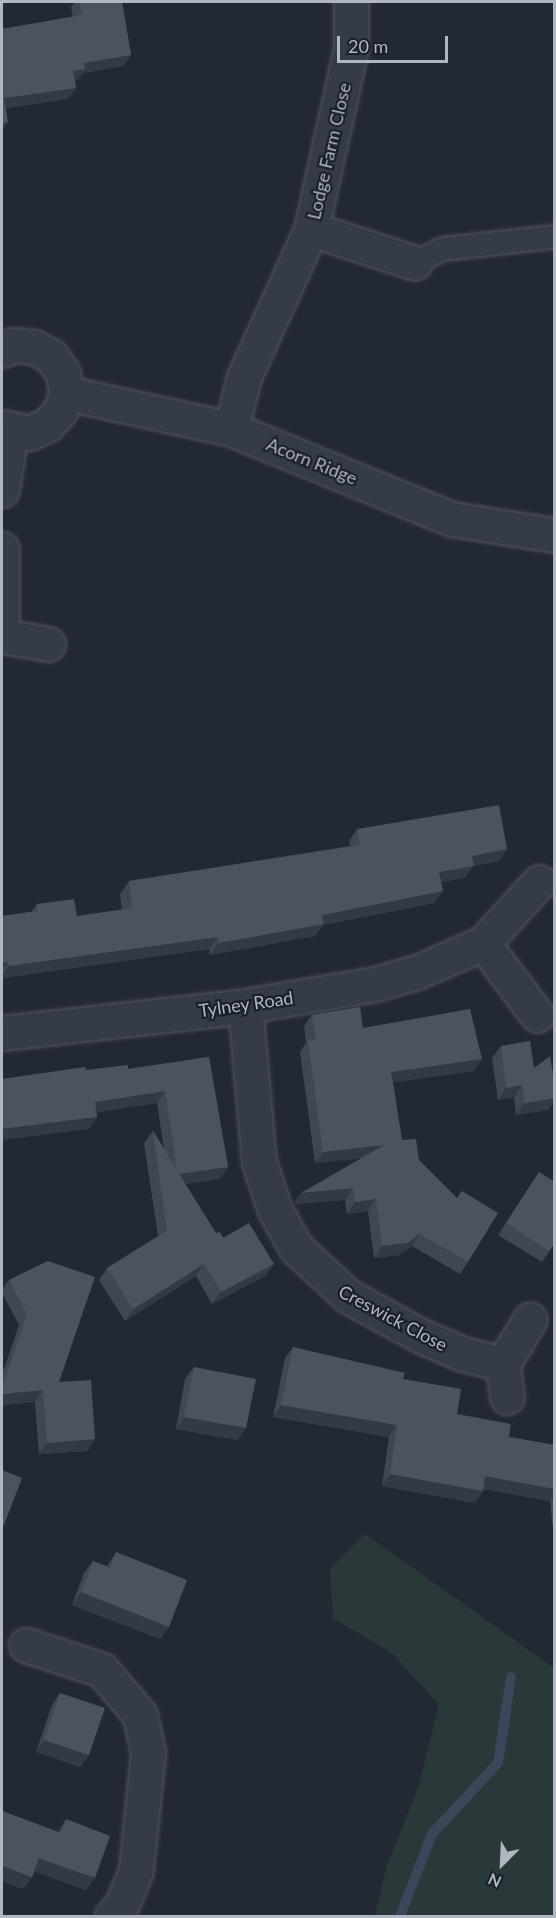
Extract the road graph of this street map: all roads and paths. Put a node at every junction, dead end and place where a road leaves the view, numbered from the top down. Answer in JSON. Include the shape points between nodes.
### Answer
{"nodes":[{"id":1,"x":351,"y":2,"type":"edge"},
{"id":2,"x":311,"y":229,"type":"junction"},
{"id":3,"x":555,"y":237,"type":"edge"},
{"id":4,"x":414,"y":263,"type":"joint"},
{"id":5,"x":2,"y":350,"type":"edge"},
{"id":6,"x":66,"y":393,"type":"junction"},
{"id":7,"x":6,"y":429,"type":"edge"},
{"id":8,"x":231,"y":429,"type":"junction"},
{"id":9,"x":2,"y":490,"type":"edge"},
{"id":10,"x":555,"y":535,"type":"edge"},
{"id":11,"x":2,"y":549,"type":"edge"},
{"id":12,"x":2,"y":618,"type":"edge"},
{"id":13,"x":2,"y":636,"type":"edge"},
{"id":14,"x":48,"y":645,"type":"dead end"},
{"id":15,"x":539,"y":882,"type":"dead end"},
{"id":16,"x":483,"y":943,"type":"junction"},
{"id":17,"x":245,"y":1006,"type":"junction"},
{"id":18,"x":537,"y":1015,"type":"dead end"},
{"id":19,"x":2,"y":1033,"type":"edge"},
{"id":20,"x":530,"y":1319,"type":"dead end"},
{"id":21,"x":503,"y":1364,"type":"junction"},
{"id":22,"x":507,"y":1397,"type":"dead end"},
{"id":23,"x":27,"y":1645,"type":"dead end"},
{"id":24,"x":112,"y":1917,"type":"edge"}],
"edges":[{"from":1,"to":2,"type":"street","name":"Lodge Farm Close","via":[[351,48]]},
{"from":2,"to":4,"type":"street","name":"Lodge Farm Close"},
{"from":2,"to":8,"type":"street","name":"Lodge Farm Close","via":[[244,377]]},
{"from":3,"to":4,"type":"lane","via":[[443,249]]},
{"from":5,"to":6,"type":"street","via":[[13,345],[34,346],[51,356],[63,373]]},
{"from":6,"to":7,"type":"street","via":[[60,411],[47,425],[30,433]]},
{"from":6,"to":8,"type":"street","name":"Acorn Ridge"},
{"from":7,"to":9,"type":"street"},
{"from":8,"to":10,"type":"street","name":"Acorn Ridge","via":[[452,519]]},
{"from":11,"to":12,"type":"street"},
{"from":13,"to":14,"type":"street"},
{"from":15,"to":16,"type":"street","name":"Tylney Road"},
{"from":16,"to":17,"type":"street","name":"Tylney Road","via":[[427,968],[375,984]]},
{"from":16,"to":18,"type":"street"},
{"from":17,"to":19,"type":"street","name":"Tylney Road"},
{"from":17,"to":21,"type":"street","name":"Creswick Close","via":[[259,1162],[275,1210],[296,1248],[348,1296],[463,1354]]},
{"from":20,"to":21,"type":"street"},
{"from":21,"to":22,"type":"street"},
{"from":23,"to":24,"type":"street","via":[[102,1670],[140,1715],[148,1753],[136,1870]]}]}
